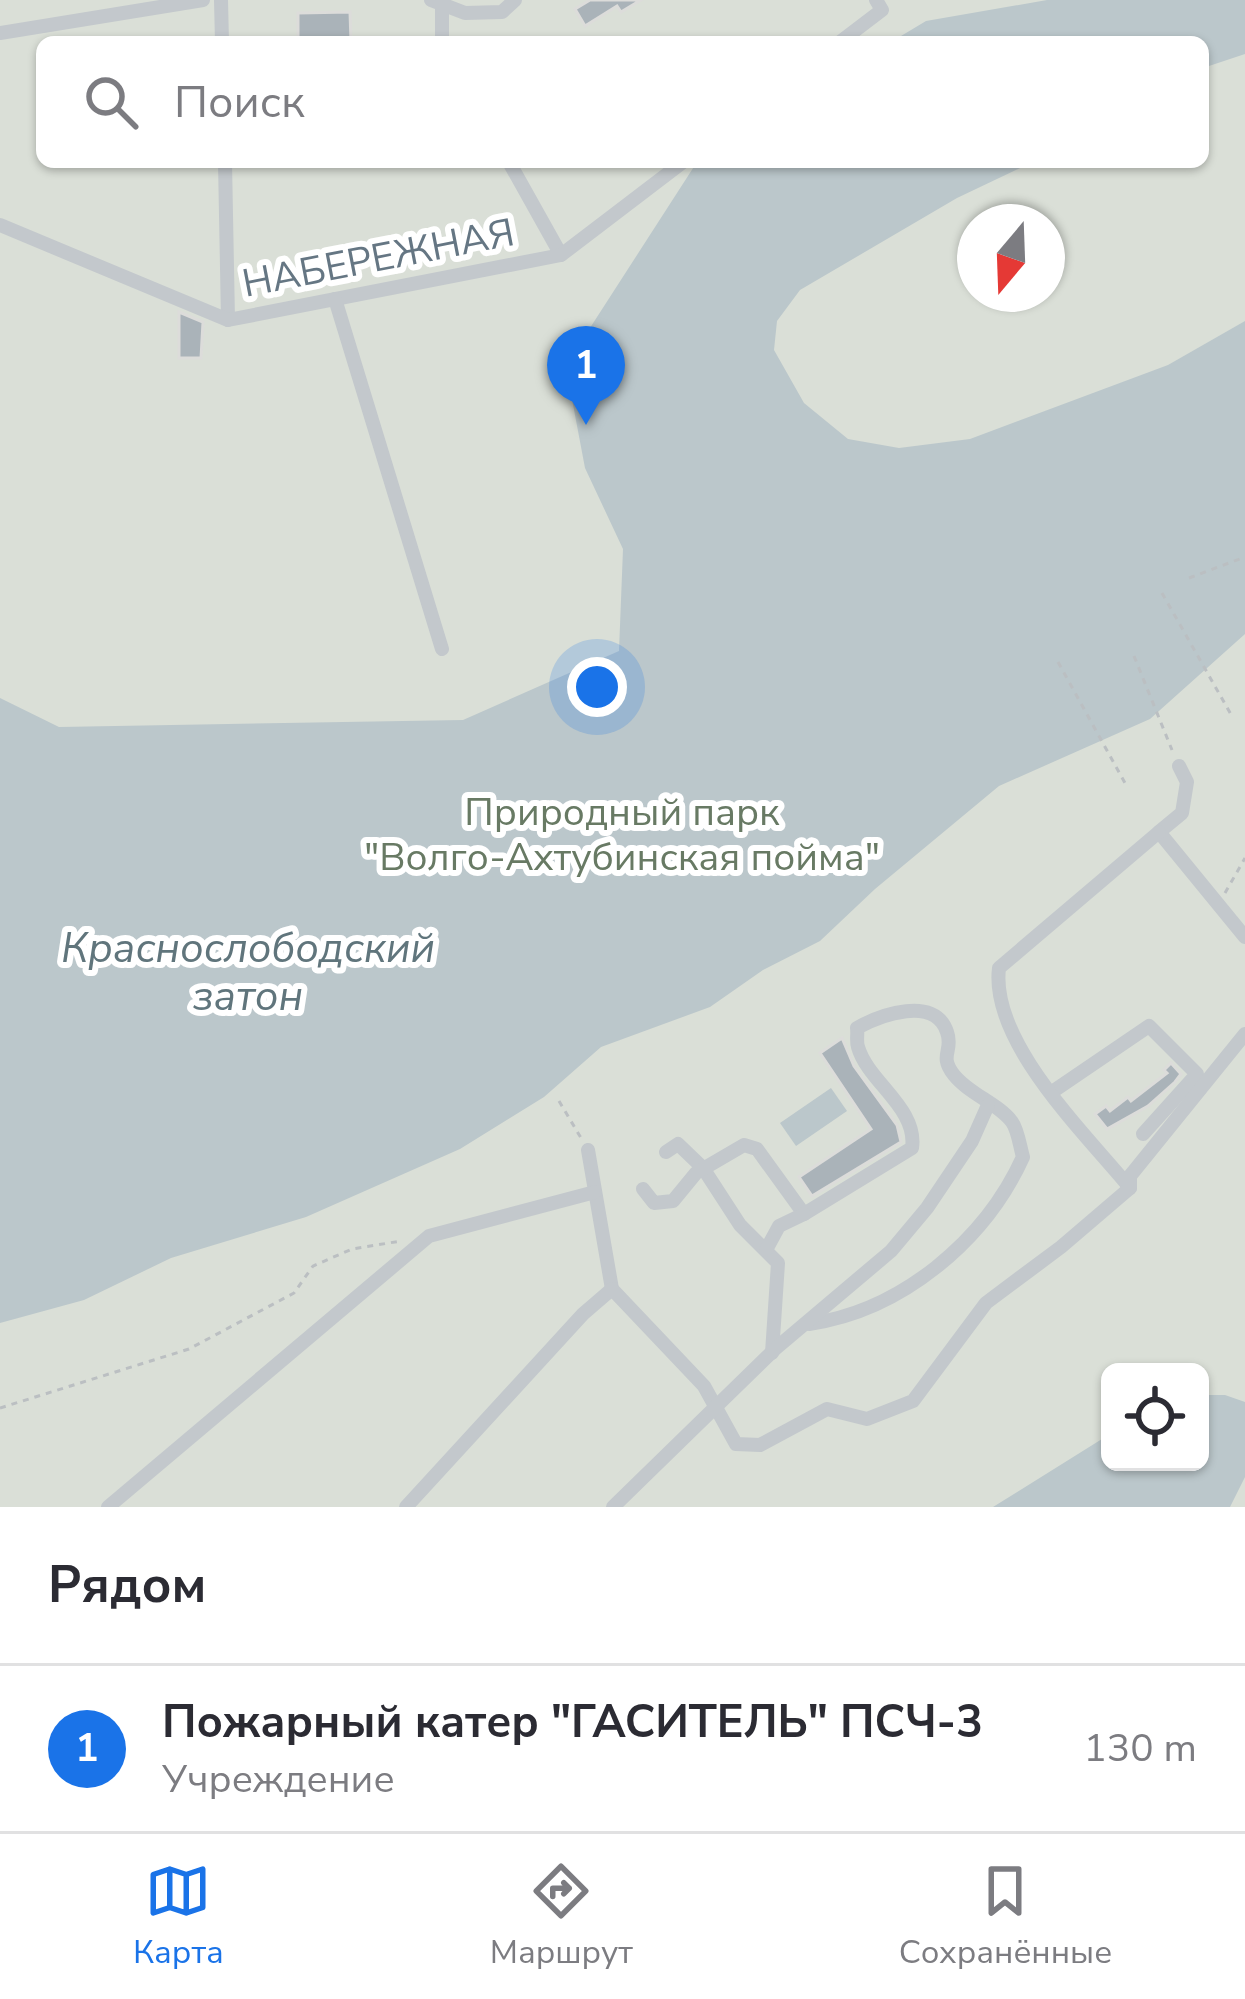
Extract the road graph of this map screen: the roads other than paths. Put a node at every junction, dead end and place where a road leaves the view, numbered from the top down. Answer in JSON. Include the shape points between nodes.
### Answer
{"nodes":[{"id":1,"x":203,"y":0,"type":"edge"},
{"id":2,"x":221,"y":0,"type":"edge"},
{"id":3,"x":431,"y":0,"type":"edge"},
{"id":4,"x":442,"y":0,"type":"edge"},
{"id":5,"x":515,"y":0,"type":"edge"},
{"id":6,"x":879,"y":5,"type":"edge"},
{"id":7,"x":0,"y":33,"type":"edge"},
{"id":8,"x":222,"y":36,"type":"edge"},
{"id":9,"x":442,"y":36,"type":"edge"},
{"id":10,"x":846,"y":36,"type":"edge"},
{"id":11,"x":225,"y":168,"type":"edge"},
{"id":12,"x":511,"y":168,"type":"edge"},
{"id":13,"x":675,"y":168,"type":"edge"},
{"id":14,"x":0,"y":225,"type":"edge"},
{"id":15,"x":561,"y":255,"type":"junction"},
{"id":16,"x":334,"y":299,"type":"junction"},
{"id":17,"x":228,"y":320,"type":"junction"},
{"id":18,"x":442,"y":649,"type":"dead end"},
{"id":19,"x":1179,"y":766,"type":"dead end"},
{"id":20,"x":1159,"y":832,"type":"junction"},
{"id":21,"x":1245,"y":937,"type":"edge"},
{"id":22,"x":1245,"y":1034,"type":"edge"},
{"id":23,"x":1052,"y":1093,"type":"junction"},
{"id":24,"x":988,"y":1105,"type":"junction"},
{"id":25,"x":1143,"y":1135,"type":"dead end"},
{"id":26,"x":588,"y":1150,"type":"road end"},
{"id":27,"x":665,"y":1151,"type":"dead end"},
{"id":28,"x":703,"y":1168,"type":"junction"},
{"id":29,"x":1130,"y":1188,"type":"junction"},
{"id":30,"x":643,"y":1190,"type":"dead end"},
{"id":31,"x":595,"y":1192,"type":"junction"},
{"id":32,"x":804,"y":1214,"type":"junction"},
{"id":33,"x":766,"y":1250,"type":"junction"},
{"id":34,"x":612,"y":1289,"type":"junction"},
{"id":35,"x":808,"y":1324,"type":"junction"},
{"id":36,"x":772,"y":1353,"type":"junction"},
{"id":37,"x":716,"y":1410,"type":"junction"},
{"id":38,"x":108,"y":1507,"type":"edge"},
{"id":39,"x":406,"y":1507,"type":"edge"},
{"id":40,"x":613,"y":1507,"type":"edge"}],
"edges":[{"from":1,"to":7,"type":"street"},
{"from":2,"to":8,"type":"street"},
{"from":3,"to":4,"type":"street"},
{"from":4,"to":5,"type":"street","via":[[465,13],[502,13]]},
{"from":4,"to":9,"type":"street"},
{"from":6,"to":10,"type":"street"},
{"from":11,"to":17,"type":"street"},
{"from":12,"to":15,"type":"street"},
{"from":13,"to":15,"type":"street","name":"НАБЕРЕЖНАЯ"},
{"from":14,"to":17,"type":"street","name":"НАБЕРЕЖНАЯ"},
{"from":15,"to":16,"type":"street","name":"НАБЕРЕЖНАЯ"},
{"from":16,"to":17,"type":"street","name":"НАБЕРЕЖНАЯ"},
{"from":16,"to":18,"type":"street"},
{"from":19,"to":20,"type":"street","via":[[1187,782],[1183,813]]},
{"from":20,"to":21,"type":"street"},
{"from":20,"to":23,"type":"street","via":[[999,968],[996,991],[1026,1060]]},
{"from":22,"to":29,"type":"street","via":[[1130,1176]]},
{"from":23,"to":25,"type":"street","via":[[1149,1026],[1197,1074]]},
{"from":23,"to":29,"type":"street"},
{"from":24,"to":32,"type":"street","via":[[950,1071],[940,1019],[885,1012],[857,1028],[858,1048],[902,1111],[912,1148]]},
{"from":24,"to":35,"type":"street","via":[[927,1208]]},
{"from":24,"to":35,"type":"street","via":[[1012,1121],[1023,1157],[982,1226],[900,1290],[845,1319]]},
{"from":26,"to":31,"type":"street"},
{"from":27,"to":28,"type":"street","via":[[678,1144]]},
{"from":28,"to":30,"type":"street","via":[[665,1205]]},
{"from":28,"to":32,"type":"street","via":[[744,1145],[757,1149]]},
{"from":28,"to":33,"type":"street"},
{"from":29,"to":37,"type":"street","via":[[986,1303],[913,1401],[867,1419],[827,1409],[760,1445],[736,1444]]},
{"from":31,"to":34,"type":"street"},
{"from":31,"to":38,"type":"street","via":[[429,1236]]},
{"from":32,"to":33,"type":"street","via":[[779,1226]]},
{"from":33,"to":36,"type":"street","via":[[778,1263]]},
{"from":34,"to":37,"type":"street","via":[[687,1363]]},
{"from":34,"to":39,"type":"street"},
{"from":35,"to":36,"type":"street"},
{"from":36,"to":37,"type":"street"},
{"from":37,"to":40,"type":"street"}]}
